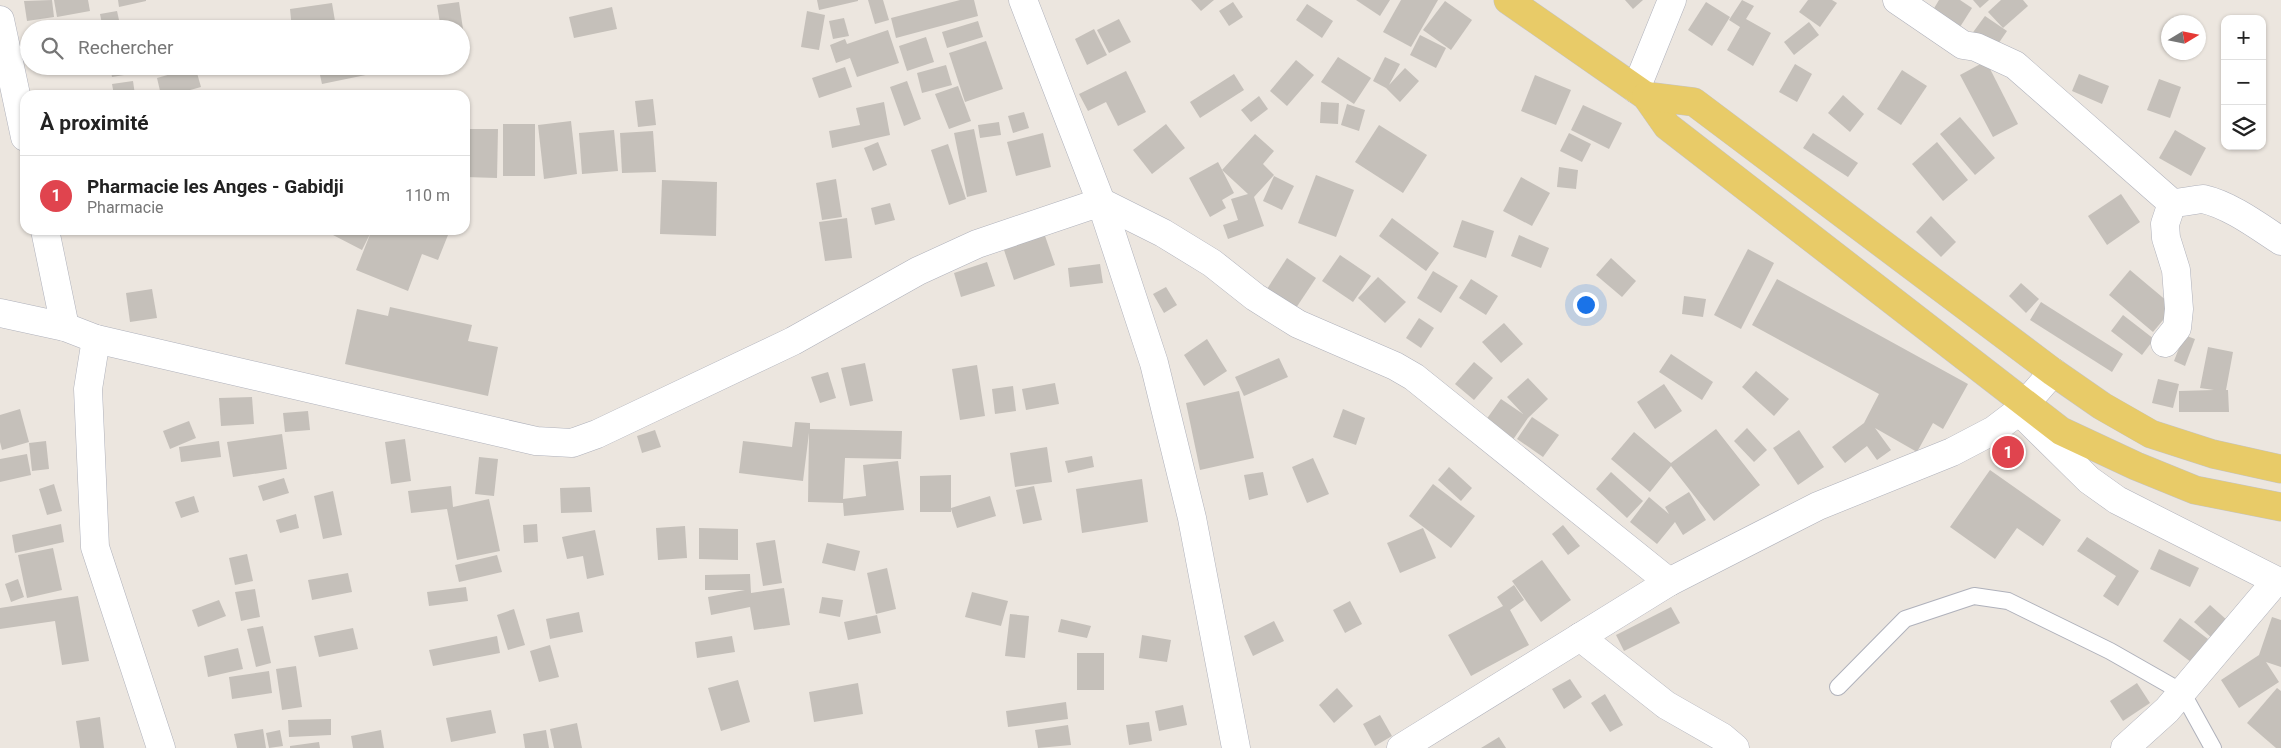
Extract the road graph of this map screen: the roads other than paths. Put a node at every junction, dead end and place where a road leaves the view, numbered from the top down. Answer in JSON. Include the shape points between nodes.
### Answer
{"nodes":[{"id":1,"x":1023,"y":0,"type":"edge"},
{"id":2,"x":1508,"y":0,"type":"edge"},
{"id":3,"x":1672,"y":0,"type":"edge"},
{"id":4,"x":1897,"y":0,"type":"edge"},
{"id":5,"x":0,"y":20,"type":"edge"},
{"id":6,"x":1641,"y":93,"type":"junction"},
{"id":7,"x":20,"y":114,"type":"edge"},
{"id":8,"x":1101,"y":202,"type":"junction"},
{"id":9,"x":2172,"y":203,"type":"junction"},
{"id":10,"x":46,"y":235,"type":"edge"},
{"id":11,"x":2281,"y":241,"type":"edge"},
{"id":12,"x":0,"y":313,"type":"edge"},
{"id":13,"x":65,"y":327,"type":"junction"},
{"id":14,"x":96,"y":339,"type":"junction"},
{"id":15,"x":2165,"y":343,"type":"dead end"},
{"id":16,"x":2053,"y":372,"type":"junction"},
{"id":17,"x":2022,"y":408,"type":"junction"},
{"id":18,"x":2281,"y":469,"type":"edge"},
{"id":19,"x":2281,"y":508,"type":"edge"},
{"id":20,"x":1670,"y":582,"type":"junction"},
{"id":21,"x":2279,"y":582,"type":"edge"},
{"id":22,"x":1580,"y":637,"type":"junction"},
{"id":23,"x":1838,"y":687,"type":"dead end"},
{"id":24,"x":2182,"y":692,"type":"junction"},
{"id":25,"x":1401,"y":747,"type":"edge"},
{"id":26,"x":161,"y":748,"type":"edge"},
{"id":27,"x":1236,"y":748,"type":"edge"},
{"id":28,"x":1735,"y":748,"type":"edge"},
{"id":29,"x":2125,"y":748,"type":"edge"},
{"id":30,"x":2213,"y":748,"type":"edge"}],
"edges":[{"from":1,"to":8,"type":"street"},
{"from":2,"to":6,"type":"main road"},
{"from":3,"to":6,"type":"street"},
{"from":4,"to":9,"type":"street","via":[[1963,45],[1976,47],[2015,65]]},
{"from":5,"to":7,"type":"street"},
{"from":6,"to":16,"type":"main road","via":[[1694,102]]},
{"from":6,"to":17,"type":"main road","via":[[1667,126]]},
{"from":8,"to":14,"type":"street","via":[[977,244],[926,267],[793,341],[572,443],[536,441]]},
{"from":8,"to":20,"type":"street","via":[[1188,248],[1298,324],[1414,377]]},
{"from":8,"to":27,"type":"street","via":[[1154,363],[1192,518]]},
{"from":9,"to":11,"type":"street","via":[[2200,199],[2224,206]]},
{"from":9,"to":15,"type":"street","via":[[2165,224],[2176,270],[2179,309],[2177,328]]},
{"from":10,"to":13,"type":"street"},
{"from":12,"to":13,"type":"street"},
{"from":13,"to":14,"type":"street"},
{"from":14,"to":26,"type":"street","via":[[88,389],[95,547]]},
{"from":16,"to":17,"type":"street"},
{"from":16,"to":18,"type":"main road","via":[[2102,406],[2151,434],[2213,454]]},
{"from":17,"to":19,"type":"main road","via":[[2061,431],[2195,490]]},
{"from":17,"to":20,"type":"street","via":[[1994,430],[1952,452],[1818,506]]},
{"from":17,"to":21,"type":"street","via":[[2089,480],[2117,500]]},
{"from":20,"to":22,"type":"street"},
{"from":21,"to":24,"type":"street"},
{"from":22,"to":25,"type":"street"},
{"from":22,"to":28,"type":"street","via":[[1666,705]]},
{"from":23,"to":24,"type":"lane","via":[[1905,619],[1974,596],[2008,600],[2110,651]]},
{"from":24,"to":29,"type":"street","via":[[2168,710]]},
{"from":24,"to":30,"type":"lane"}]}
